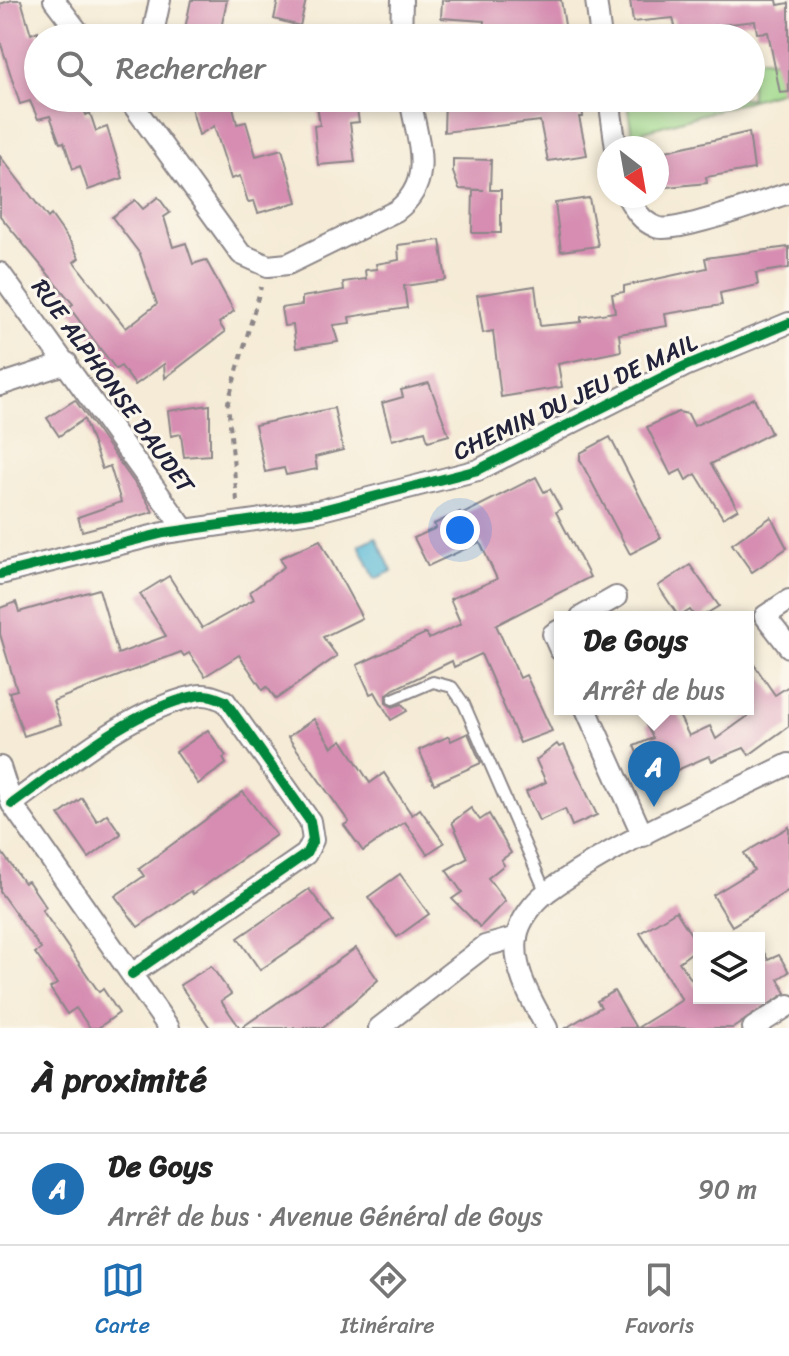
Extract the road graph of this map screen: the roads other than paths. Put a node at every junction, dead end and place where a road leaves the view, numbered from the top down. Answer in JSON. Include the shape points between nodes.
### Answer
{"nodes":[{"id":1,"x":54,"y":0,"type":"edge"},
{"id":2,"x":160,"y":0,"type":"edge"},
{"id":3,"x":402,"y":0,"type":"edge"},
{"id":4,"x":596,"y":0,"type":"edge"},
{"id":5,"x":72,"y":24,"type":"edge"},
{"id":6,"x":155,"y":24,"type":"edge"},
{"id":7,"x":401,"y":24,"type":"edge"},
{"id":8,"x":599,"y":24,"type":"edge"},
{"id":9,"x":138,"y":112,"type":"edge"},
{"id":10,"x":412,"y":112,"type":"edge"},
{"id":11,"x":611,"y":112,"type":"edge"},
{"id":12,"x":614,"y":136,"type":"edge"},
{"id":13,"x":789,"y":193,"type":"edge"},
{"id":14,"x":634,"y":208,"type":"edge"},
{"id":15,"x":0,"y":273,"type":"edge"},
{"id":16,"x":789,"y":323,"type":"edge"},
{"id":17,"x":67,"y":363,"type":"junction"},
{"id":18,"x":0,"y":385,"type":"edge"},
{"id":19,"x":184,"y":529,"type":"junction"},
{"id":20,"x":0,"y":574,"type":"edge"},
{"id":21,"x":616,"y":597,"type":"dead end"},
{"id":22,"x":789,"y":600,"type":"edge"},
{"id":23,"x":592,"y":611,"type":"edge"},
{"id":24,"x":789,"y":647,"type":"edge"},
{"id":25,"x":393,"y":699,"type":"dead end"},
{"id":26,"x":589,"y":715,"type":"edge"},
{"id":27,"x":789,"y":764,"type":"edge"},
{"id":28,"x":0,"y":767,"type":"edge"},
{"id":29,"x":12,"y":804,"type":"junction"},
{"id":30,"x":643,"y":836,"type":"junction"},
{"id":31,"x":546,"y":893,"type":"junction"},
{"id":32,"x":517,"y":937,"type":"junction"},
{"id":33,"x":132,"y":974,"type":"junction"},
{"id":34,"x":789,"y":1005,"type":"edge"},
{"id":35,"x":169,"y":1028,"type":"edge"},
{"id":36,"x":379,"y":1028,"type":"edge"},
{"id":37,"x":547,"y":1028,"type":"edge"},
{"id":38,"x":753,"y":1028,"type":"edge"}],
"edges":[{"from":1,"to":5,"type":"street"},
{"from":2,"to":6,"type":"street"},
{"from":3,"to":7,"type":"street"},
{"from":4,"to":8,"type":"street"},
{"from":9,"to":10,"type":"street","via":[[241,254],[268,266],[288,264],[411,200],[422,176]]},
{"from":11,"to":12,"type":"street"},
{"from":13,"to":14,"type":"street","via":[[660,229],[641,219]]},
{"from":15,"to":17,"type":"street","name":"RUE ALPHONSE DAUDET"},
{"from":16,"to":19,"type":"street","name":"CHEMIN DU JEU DE MAIL","via":[[685,366],[478,470],[318,511]]},
{"from":17,"to":18,"type":"street"},
{"from":17,"to":19,"type":"street","name":"RUE ALPHONSE DAUDET"},
{"from":19,"to":20,"type":"street","name":"CHEMIN DU JEU DE MAIL"},
{"from":21,"to":23,"type":"street"},
{"from":22,"to":24,"type":"street","via":[[765,616]]},
{"from":25,"to":31,"type":"lane","via":[[433,682],[452,687]]},
{"from":26,"to":30,"type":"street"},
{"from":27,"to":30,"type":"street"},
{"from":28,"to":29,"type":"street"},
{"from":29,"to":33,"type":"street"},
{"from":29,"to":33,"type":"street","via":[[143,716],[208,695],[225,701],[302,809],[313,840],[306,854]]},
{"from":30,"to":31,"type":"street"},
{"from":31,"to":32,"type":"street","via":[[526,916]]},
{"from":32,"to":36,"type":"street","via":[[485,946]]},
{"from":32,"to":37,"type":"street","via":[[527,993]]},
{"from":33,"to":35,"type":"street"},
{"from":34,"to":38,"type":"street"}]}
